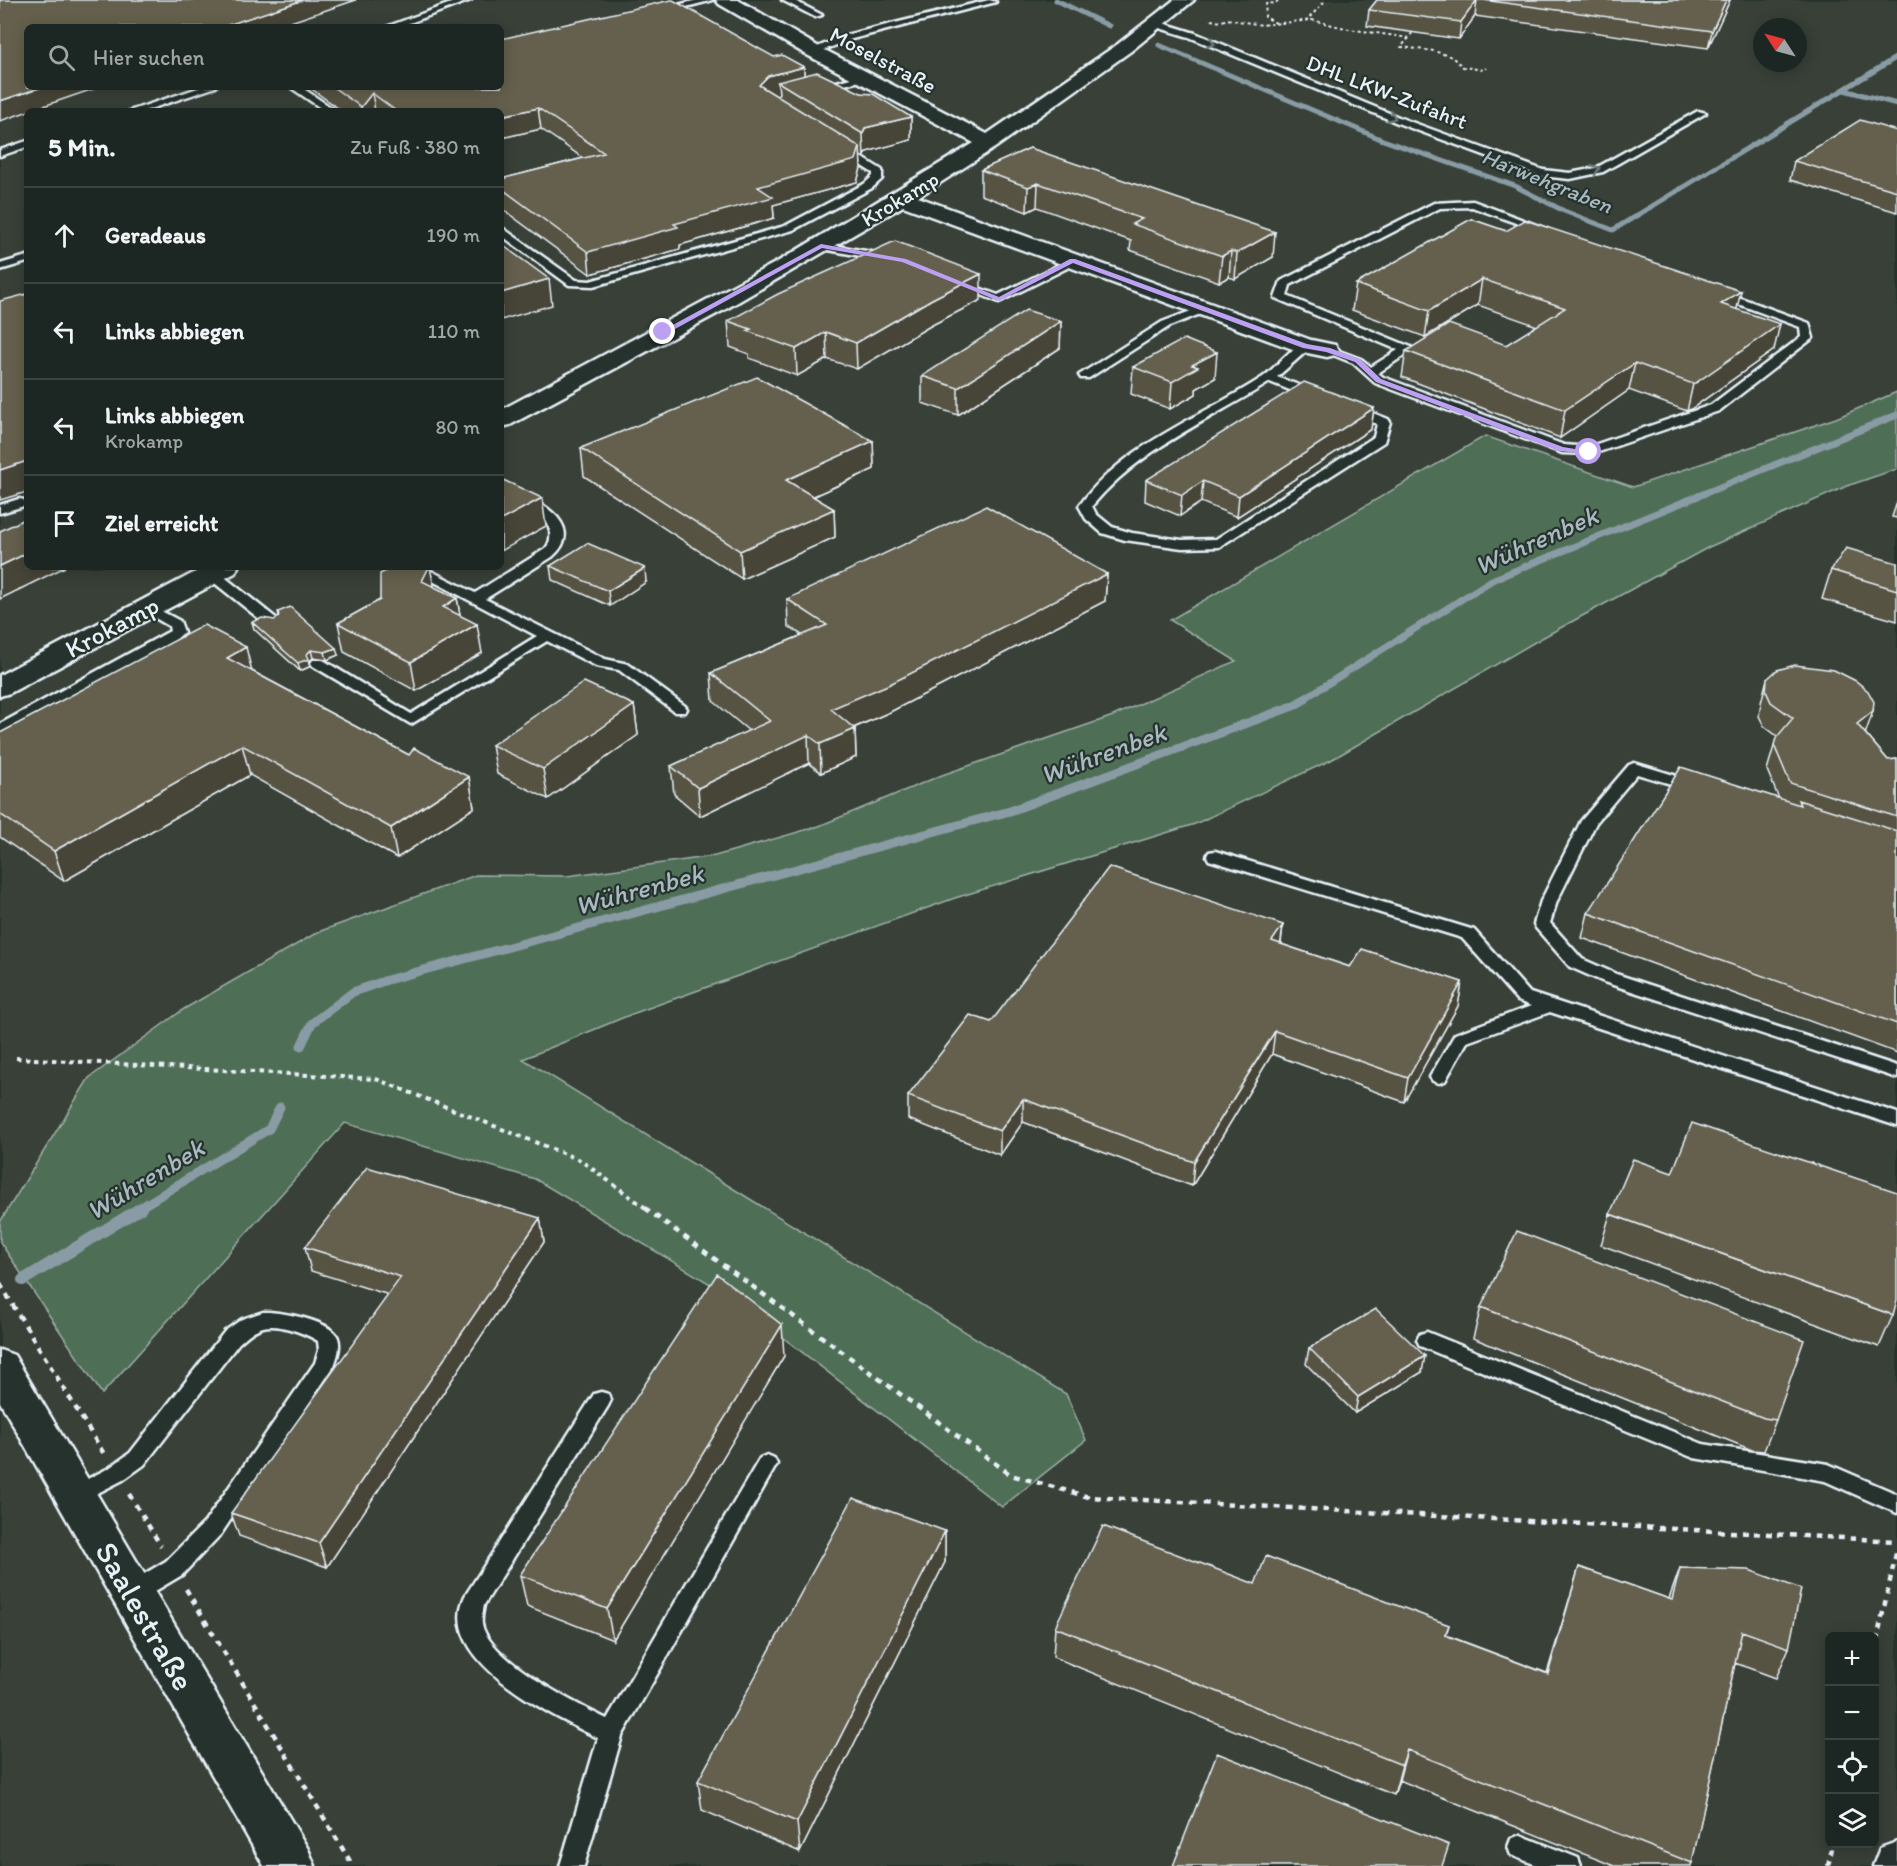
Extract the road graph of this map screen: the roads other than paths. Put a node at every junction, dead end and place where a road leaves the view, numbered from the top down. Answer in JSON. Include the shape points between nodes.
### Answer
{"nodes":[{"id":1,"x":467,"y":0,"type":"edge"},
{"id":2,"x":709,"y":0,"type":"edge"},
{"id":3,"x":725,"y":0,"type":"edge"},
{"id":4,"x":786,"y":0,"type":"edge"},
{"id":5,"x":992,"y":2,"type":"dead end"},
{"id":6,"x":1170,"y":13,"type":"edge"},
{"id":7,"x":647,"y":14,"type":"edge"},
{"id":8,"x":818,"y":15,"type":"dead end"},
{"id":9,"x":399,"y":24,"type":"edge"},
{"id":10,"x":813,"y":51,"type":"junction"},
{"id":11,"x":864,"y":77,"type":"junction"},
{"id":12,"x":201,"y":90,"type":"edge"},
{"id":13,"x":300,"y":90,"type":"edge"},
{"id":14,"x":804,"y":93,"type":"edge"},
{"id":15,"x":144,"y":108,"type":"edge"},
{"id":16,"x":326,"y":108,"type":"edge"},
{"id":17,"x":1701,"y":113,"type":"dead end"},
{"id":18,"x":989,"y":143,"type":"junction"},
{"id":19,"x":24,"y":145,"type":"edge"},
{"id":20,"x":834,"y":145,"type":"edge"},
{"id":21,"x":0,"y":153,"type":"edge"},
{"id":22,"x":902,"y":198,"type":"junction"},
{"id":23,"x":504,"y":232,"type":"edge"},
{"id":24,"x":1551,"y":232,"type":"edge"},
{"id":25,"x":821,"y":246,"type":"junction"},
{"id":26,"x":24,"y":261,"type":"edge"},
{"id":27,"x":903,"y":261,"type":"edge"},
{"id":28,"x":1073,"y":261,"type":"junction"},
{"id":29,"x":0,"y":267,"type":"edge"},
{"id":30,"x":947,"y":278,"type":"edge"},
{"id":31,"x":1706,"y":289,"type":"edge"},
{"id":32,"x":1204,"y":309,"type":"junction"},
{"id":33,"x":1306,"y":346,"type":"junction"},
{"id":34,"x":1328,"y":350,"type":"joint"},
{"id":35,"x":1371,"y":373,"type":"junction"},
{"id":36,"x":1085,"y":375,"type":"dead end"},
{"id":37,"x":1269,"y":378,"type":"junction"},
{"id":38,"x":504,"y":418,"type":"edge"},
{"id":39,"x":504,"y":492,"type":"edge"},
{"id":40,"x":19,"y":503,"type":"dead end"},
{"id":41,"x":0,"y":509,"type":"edge"},
{"id":42,"x":219,"y":570,"type":"edge"},
{"id":43,"x":419,"y":570,"type":"edge"},
{"id":44,"x":475,"y":599,"type":"junction"},
{"id":45,"x":148,"y":608,"type":"junction"},
{"id":46,"x":272,"y":622,"type":"edge"},
{"id":47,"x":546,"y":636,"type":"junction"},
{"id":48,"x":318,"y":663,"type":"dead end"},
{"id":49,"x":0,"y":687,"type":"edge"},
{"id":50,"x":680,"y":709,"type":"dead end"},
{"id":51,"x":0,"y":730,"type":"edge"},
{"id":52,"x":1708,"y":790,"type":"edge"},
{"id":53,"x":1215,"y":856,"type":"dead end"},
{"id":54,"x":1550,"y":1005,"type":"junction"},
{"id":55,"x":1897,"y":1072,"type":"edge"},
{"id":56,"x":1439,"y":1077,"type":"dead end"},
{"id":57,"x":1897,"y":1120,"type":"edge"},
{"id":58,"x":1426,"y":1340,"type":"dead end"},
{"id":59,"x":0,"y":1366,"type":"edge"},
{"id":60,"x":601,"y":1400,"type":"dead end"},
{"id":61,"x":767,"y":1464,"type":"dead end"},
{"id":62,"x":75,"y":1496,"type":"junction"},
{"id":63,"x":1897,"y":1504,"type":"edge"},
{"id":64,"x":132,"y":1593,"type":"junction"},
{"id":65,"x":611,"y":1733,"type":"junction"},
{"id":66,"x":1520,"y":1847,"type":"dead end"},
{"id":67,"x":291,"y":1866,"type":"edge"},
{"id":68,"x":572,"y":1866,"type":"edge"},
{"id":69,"x":1569,"y":1866,"type":"edge"}],
"edges":[{"from":1,"to":9,"type":"lane"},
{"from":2,"to":7,"type":"lane"},
{"from":3,"to":10,"type":"street","name":"Moselstraße"},
{"from":4,"to":8,"type":"lane"},
{"from":5,"to":10,"type":"lane","via":[[849,37]]},
{"from":6,"to":17,"type":"lane","name":"DHL LKW-Zufahrt","one_way":true,"via":[[1192,35],[1403,122],[1541,173],[1570,176],[1599,170]]},
{"from":6,"to":18,"type":"street","name":"Krokamp"},
{"from":10,"to":11,"type":"street","name":"Moselstraße"},
{"from":11,"to":14,"type":"lane"},
{"from":11,"to":18,"type":"street","name":"Moselstraße"},
{"from":12,"to":15,"type":"lane"},
{"from":13,"to":16,"type":"lane"},
{"from":18,"to":22,"type":"street","name":"Krokamp"},
{"from":19,"to":21,"type":"lane"},
{"from":20,"to":23,"type":"lane","via":[[872,167],[878,177],[789,228],[590,284],[573,283]]},
{"from":22,"to":25,"type":"street","name":"Krokamp"},
{"from":22,"to":28,"type":"street"},
{"from":24,"to":35,"type":"lane","via":[[1473,204],[1438,205],[1285,283],[1281,298],[1407,349]]},
{"from":25,"to":27,"type":"lane"},
{"from":25,"to":38,"type":"street","name":"Krokamp"},
{"from":26,"to":29,"type":"lane"},
{"from":28,"to":30,"type":"lane","via":[[999,299]]},
{"from":28,"to":32,"type":"street"},
{"from":31,"to":35,"type":"lane","via":[[1805,325],[1807,338],[1715,408],[1589,452],[1562,449],[1379,380]]},
{"from":32,"to":33,"type":"street"},
{"from":32,"to":36,"type":"lane","via":[[1166,324]]},
{"from":33,"to":34,"type":"street"},
{"from":33,"to":37,"type":"lane"},
{"from":34,"to":35,"type":"lane","via":[[1357,361]]},
{"from":37,"to":37,"type":"lane","via":[[1124,465],[1085,506],[1091,516],[1107,530],[1130,537],[1182,544],[1220,543],[1380,439],[1384,422]]},
{"from":39,"to":44,"type":"lane","via":[[554,518],[557,543],[547,554]]},
{"from":40,"to":41,"type":"lane"},
{"from":42,"to":45,"type":"street","name":"Krokamp"},
{"from":42,"to":46,"type":"lane"},
{"from":43,"to":44,"type":"lane"},
{"from":44,"to":47,"type":"lane"},
{"from":45,"to":49,"type":"street","name":"Krokamp"},
{"from":45,"to":51,"type":"lane","via":[[175,624],[177,632]]},
{"from":47,"to":48,"type":"lane","via":[[411,720]]},
{"from":47,"to":50,"type":"lane","via":[[601,663],[623,667]]},
{"from":52,"to":55,"type":"lane","via":[[1634,768],[1589,821],[1549,901],[1542,924],[1576,963],[1610,978]]},
{"from":53,"to":54,"type":"lane","via":[[1468,934],[1524,997]]},
{"from":54,"to":56,"type":"lane","via":[[1461,1038]]},
{"from":54,"to":57,"type":"lane"},
{"from":58,"to":63,"type":"lane","via":[[1701,1452],[1828,1473]]},
{"from":59,"to":62,"type":"street","name":"Saalestraße"},
{"from":60,"to":65,"type":"lane","via":[[473,1603],[471,1624],[482,1647],[510,1674]]},
{"from":61,"to":65,"type":"lane"},
{"from":62,"to":64,"type":"street","name":"Saalestraße"},
{"from":62,"to":64,"type":"lane","via":[[137,1459],[232,1337],[245,1327],[272,1317],[320,1331],[328,1338],[324,1366],[213,1528],[174,1569]]},
{"from":64,"to":67,"type":"street","name":"Saalestraße"},
{"from":65,"to":68,"type":"lane"},
{"from":66,"to":69,"type":"lane"}]}
